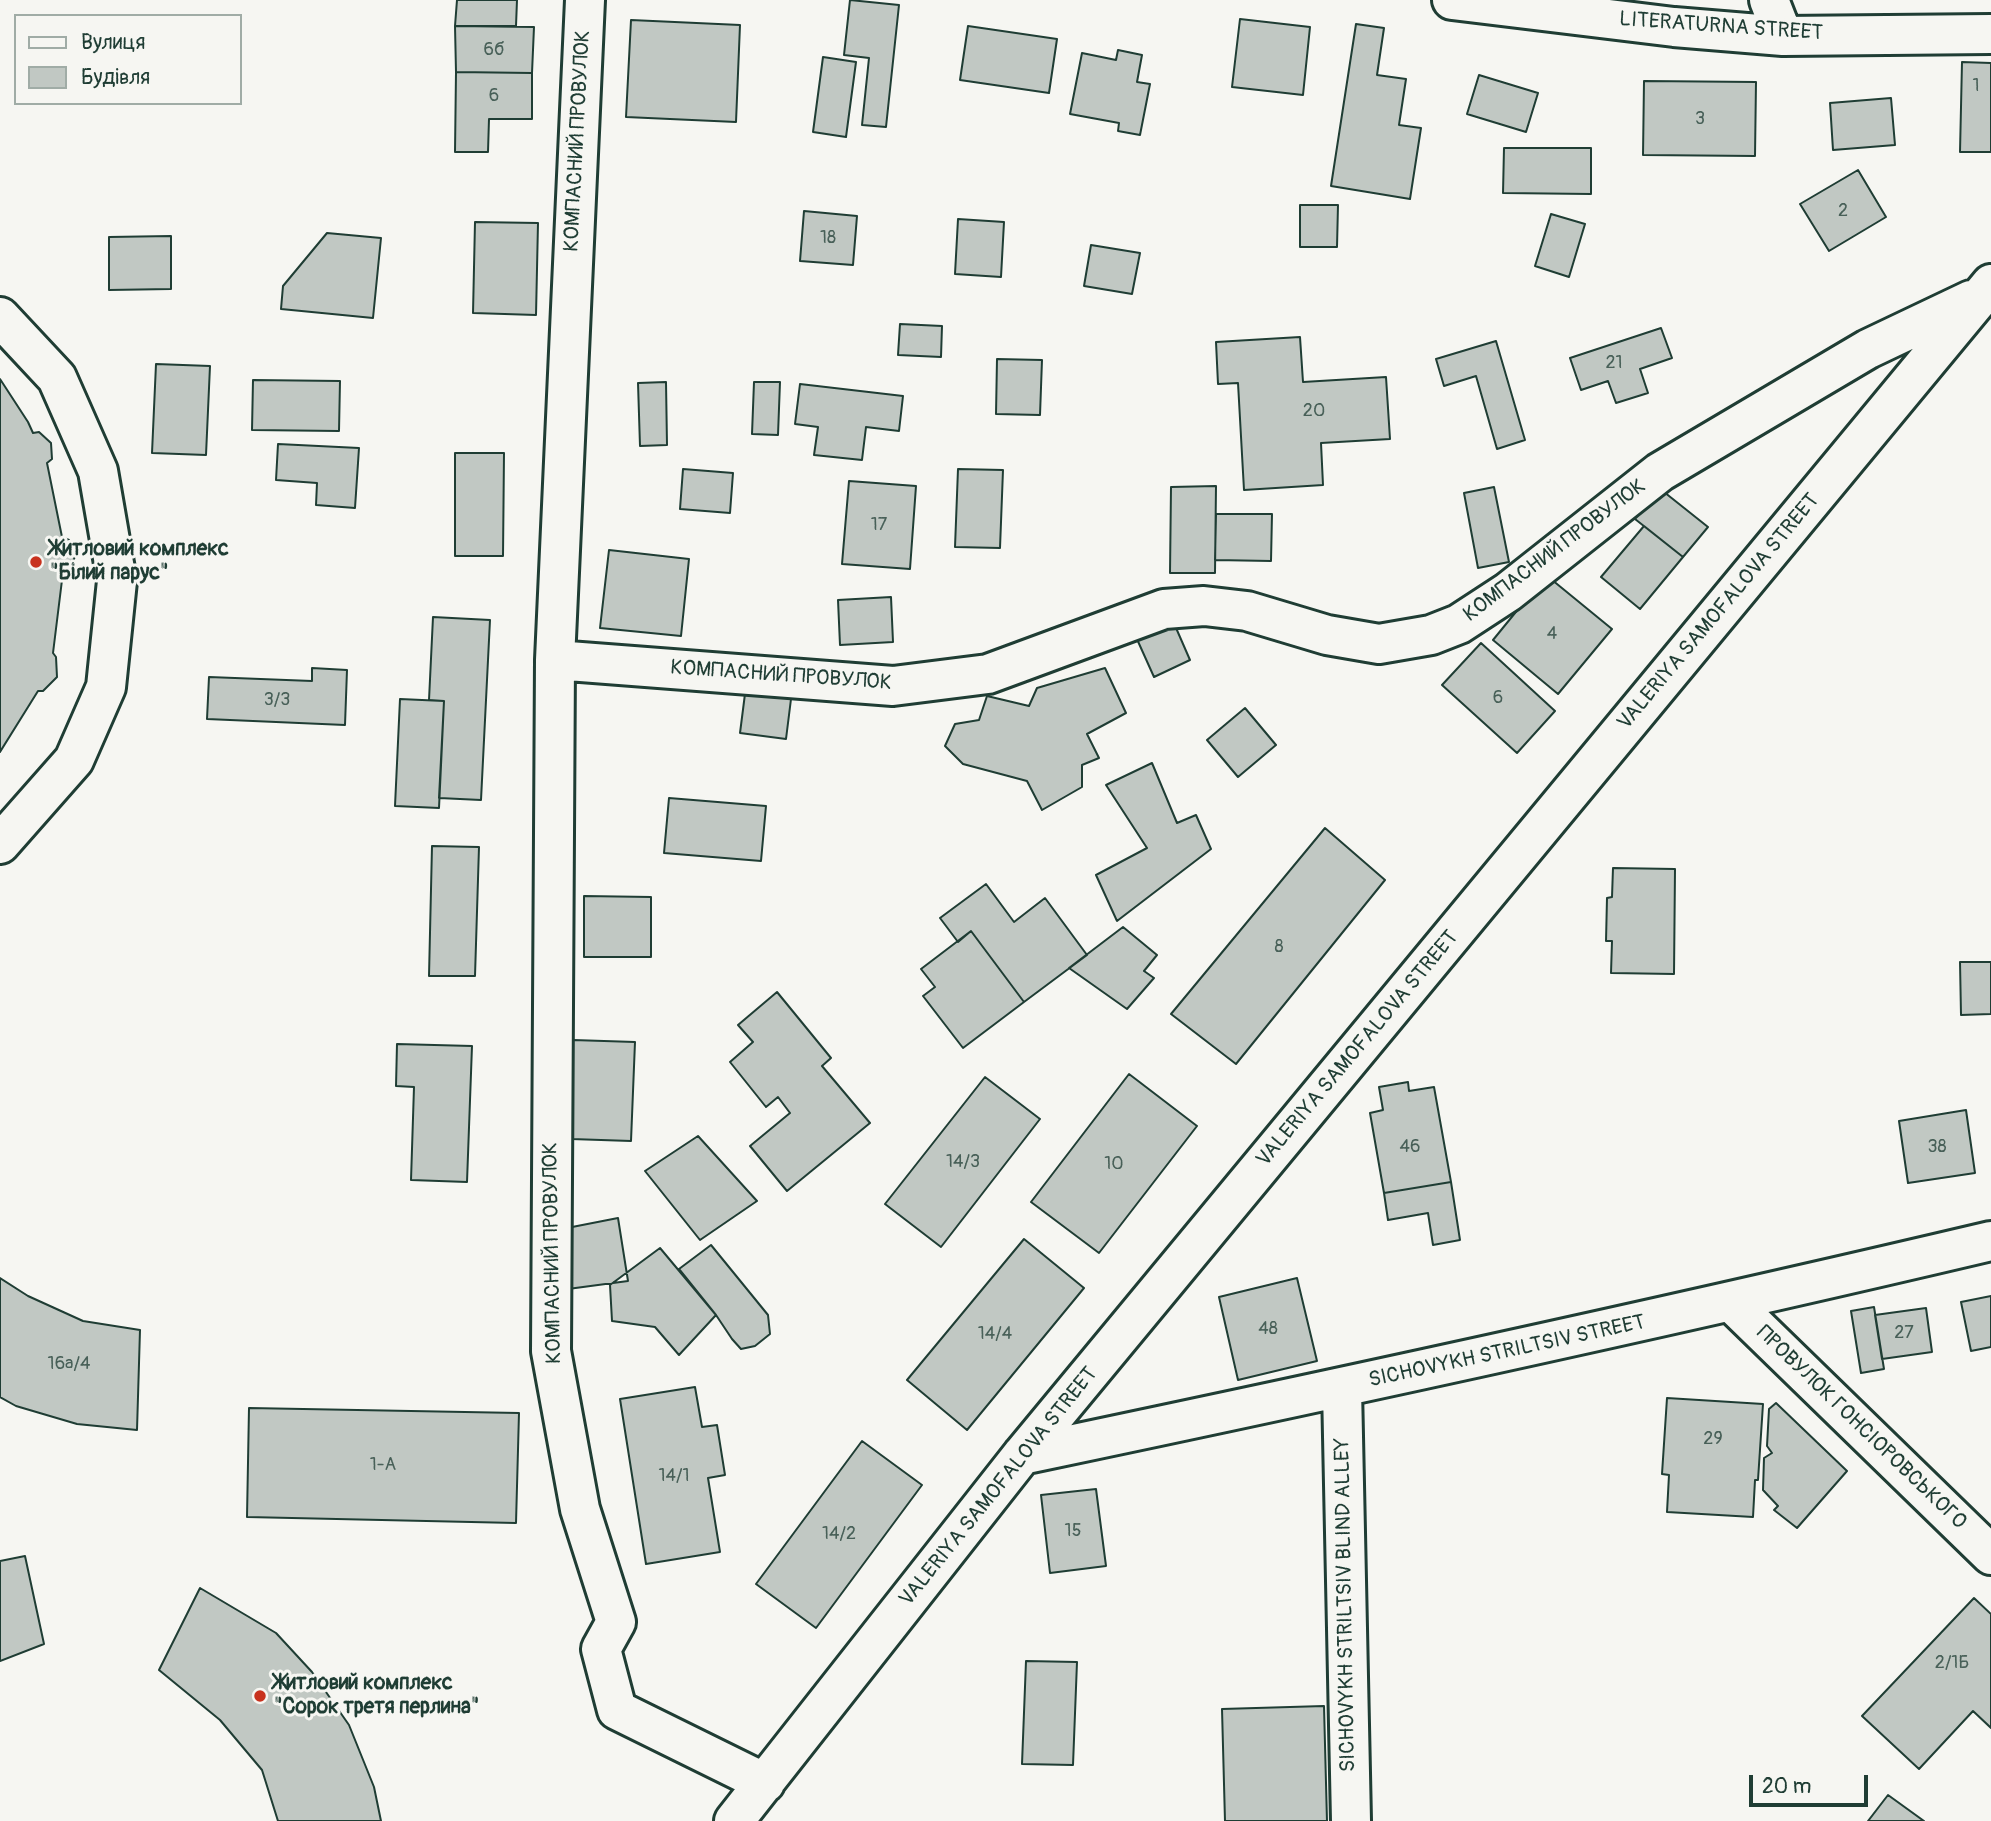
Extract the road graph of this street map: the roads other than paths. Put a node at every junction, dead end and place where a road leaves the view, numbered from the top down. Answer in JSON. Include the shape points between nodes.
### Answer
{"nodes":[{"id":1,"x":585,"y":0,"type":"edge"},
{"id":2,"x":1452,"y":0,"type":"edge"},
{"id":3,"x":1769,"y":0,"type":"edge"},
{"id":4,"x":1991,"y":34,"type":"edge"},
{"id":5,"x":1783,"y":36,"type":"junction"},
{"id":6,"x":1986,"y":289,"type":"edge"},
{"id":7,"x":0,"y":317,"type":"edge"},
{"id":8,"x":555,"y":660,"type":"junction"},
{"id":9,"x":0,"y":844,"type":"edge"},
{"id":10,"x":1991,"y":1241,"type":"edge"},
{"id":11,"x":1731,"y":1302,"type":"junction"},
{"id":12,"x":1342,"y":1388,"type":"junction"},
{"id":13,"x":1022,"y":1455,"type":"junction"},
{"id":14,"x":1991,"y":1555,"type":"edge"},
{"id":15,"x":765,"y":1783,"type":"junction"},
{"id":16,"x":734,"y":1821,"type":"edge"},
{"id":17,"x":1351,"y":1821,"type":"edge"}],
"edges":[{"from":1,"to":8,"type":"street","name":"КОМПАСНИЙ ПРОВУЛОК"},
{"from":2,"to":5,"type":"street","name":"LITERATURNA STREET"},
{"from":3,"to":5,"type":"street"},
{"from":4,"to":5,"type":"street","name":"LITERATURNA STREET"},
{"from":6,"to":8,"type":"street","name":"КОМПАСНИЙ ПРОВУЛОК","via":[[1868,349],[1660,472],[1508,592],[1459,624],[1431,635],[1379,644],[1327,635],[1247,611],[1164,608],[988,674],[893,686]]},
{"from":6,"to":13,"type":"street","name":"VALERIYA SAMOFALOVA STREET"},
{"from":7,"to":9,"type":"street","via":[[57,378],[98,471],[117,581],[106,687],[74,760]]},
{"from":8,"to":15,"type":"street","name":"КОМПАСНИЙ ПРОВУЛОК","via":[[551,1351],[580,1508],[616,1622],[601,1649],[617,1710]]},
{"from":10,"to":11,"type":"street","name":"SICHOVYKH STRILTSIV STREET"},
{"from":11,"to":12,"type":"street","name":"SICHOVYKH STRILTSIV STREET"},
{"from":11,"to":14,"type":"street","name":"ПРОВУЛОК ГОНСІОРОВСЬКОГО"},
{"from":12,"to":13,"type":"street","name":"SICHOVYKH STRILTSIV STREET"},
{"from":12,"to":17,"type":"street","name":"SICHOVYKH STRILTSIV BLIND ALLEY"},
{"from":13,"to":15,"type":"street","name":"VALERIYA SAMOFALOVA STREET"},
{"from":15,"to":16,"type":"street","name":"VALERIYA SAMOFALOVA STREET"}]}
